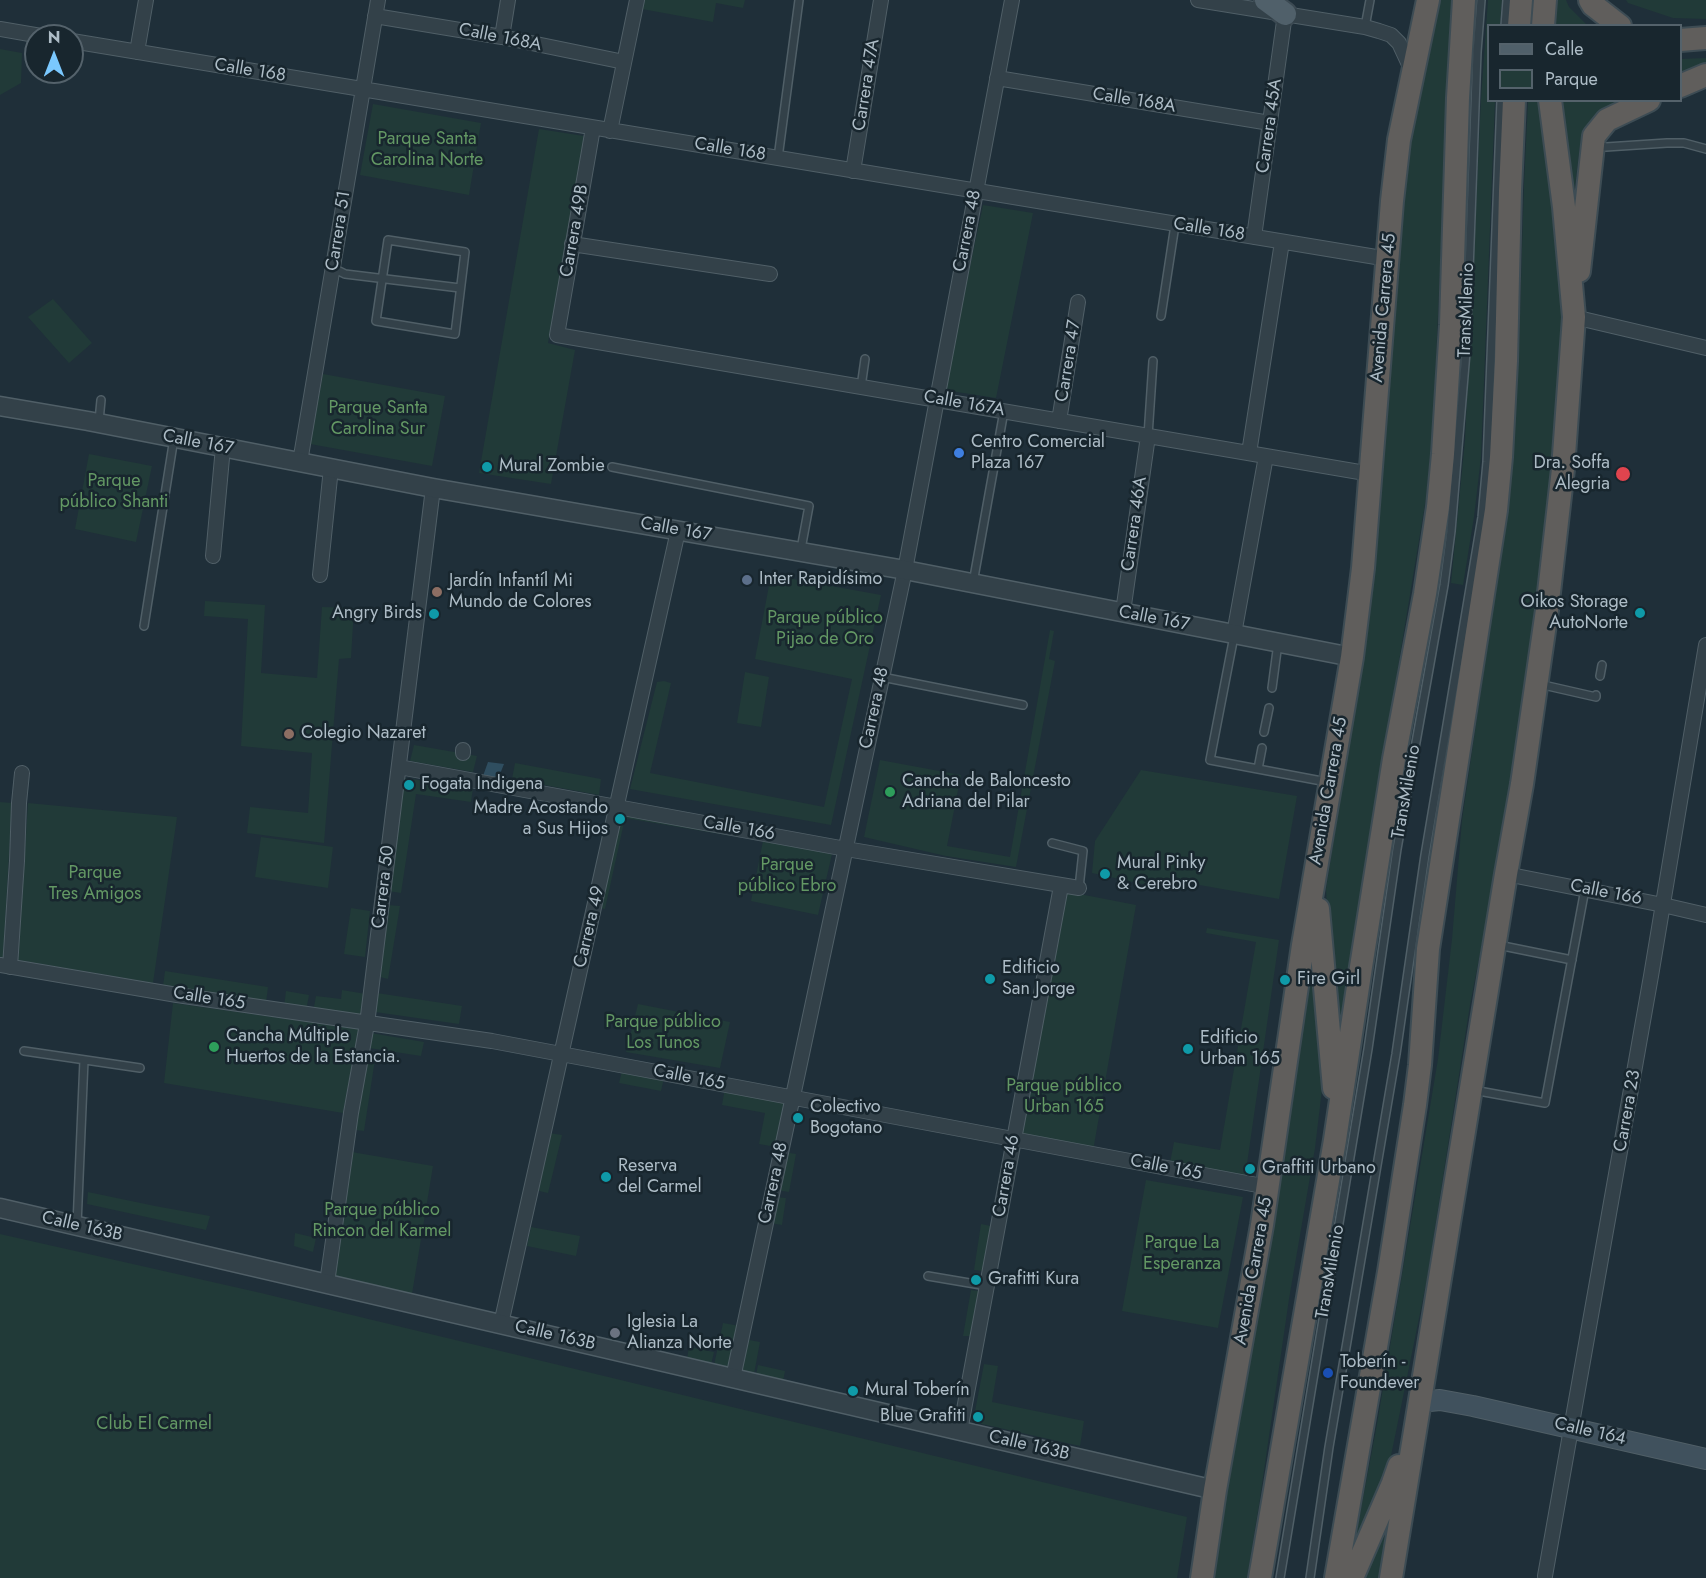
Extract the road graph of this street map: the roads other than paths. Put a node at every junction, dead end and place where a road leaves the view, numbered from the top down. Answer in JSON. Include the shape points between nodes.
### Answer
{"nodes":[{"id":1,"x":146,"y":0,"type":"edge"},
{"id":2,"x":378,"y":0,"type":"edge"},
{"id":3,"x":508,"y":0,"type":"edge"},
{"id":4,"x":637,"y":0,"type":"edge"},
{"id":5,"x":799,"y":0,"type":"edge"},
{"id":6,"x":880,"y":0,"type":"edge"},
{"id":7,"x":1012,"y":0,"type":"edge"},
{"id":8,"x":1198,"y":0,"type":"edge"},
{"id":9,"x":1266,"y":0,"type":"edge"},
{"id":10,"x":1370,"y":0,"type":"edge"},
{"id":11,"x":1428,"y":0,"type":"edge"},
{"id":12,"x":1464,"y":0,"type":"edge"},
{"id":13,"x":1481,"y":0,"type":"edge"},
{"id":14,"x":1507,"y":0,"type":"edge"},
{"id":15,"x":1521,"y":0,"type":"edge"},
{"id":16,"x":1545,"y":0,"type":"edge"},
{"id":17,"x":1590,"y":0,"type":"edge"},
{"id":18,"x":1285,"y":14,"type":"junction"},
{"id":19,"x":375,"y":16,"type":"junction"},
{"id":20,"x":1505,"y":24,"type":"edge"},
{"id":21,"x":1519,"y":24,"type":"edge"},
{"id":22,"x":1543,"y":24,"type":"edge"},
{"id":23,"x":1617,"y":24,"type":"edge"},
{"id":24,"x":1365,"y":27,"type":"junction"},
{"id":25,"x":0,"y":29,"type":"edge"},
{"id":26,"x":24,"y":33,"type":"edge"},
{"id":27,"x":502,"y":37,"type":"junction"},
{"id":28,"x":1706,"y":38,"type":"edge"},
{"id":29,"x":1682,"y":40,"type":"edge"},
{"id":30,"x":84,"y":43,"type":"edge"},
{"id":31,"x":137,"y":52,"type":"junction"},
{"id":32,"x":624,"y":62,"type":"junction"},
{"id":33,"x":1412,"y":72,"type":"junction"},
{"id":34,"x":1706,"y":75,"type":"edge"},
{"id":35,"x":997,"y":78,"type":"junction"},
{"id":36,"x":1682,"y":85,"type":"edge"},
{"id":37,"x":363,"y":89,"type":"junction"},
{"id":38,"x":1501,"y":102,"type":"edge"},
{"id":39,"x":1514,"y":102,"type":"edge"},
{"id":40,"x":1550,"y":102,"type":"edge"},
{"id":41,"x":1645,"y":102,"type":"edge"},
{"id":42,"x":1270,"y":123,"type":"junction"},
{"id":43,"x":593,"y":128,"type":"junction"},
{"id":44,"x":610,"y":130,"type":"junction"},
{"id":45,"x":1594,"y":144,"type":"junction"},
{"id":46,"x":1706,"y":148,"type":"edge"},
{"id":47,"x":778,"y":158,"type":"junction"},
{"id":48,"x":853,"y":171,"type":"junction"},
{"id":49,"x":976,"y":191,"type":"junction"},
{"id":50,"x":1174,"y":225,"type":"junction"},
{"id":51,"x":1254,"y":237,"type":"junction"},
{"id":52,"x":1282,"y":242,"type":"junction"},
{"id":53,"x":573,"y":244,"type":"junction"},
{"id":54,"x":1388,"y":259,"type":"junction"},
{"id":55,"x":333,"y":268,"type":"junction"},
{"id":56,"x":770,"y":274,"type":"dead end"},
{"id":57,"x":383,"y":278,"type":"junction"},
{"id":58,"x":460,"y":288,"type":"junction"},
{"id":59,"x":1078,"y":302,"type":"dead end"},
{"id":60,"x":1161,"y":316,"type":"dead end"},
{"id":61,"x":1574,"y":317,"type":"junction"},
{"id":62,"x":557,"y":335,"type":"joint"},
{"id":63,"x":1706,"y":348,"type":"edge"},
{"id":64,"x":865,"y":359,"type":"dead end"},
{"id":65,"x":1153,"y":361,"type":"dead end"},
{"id":66,"x":861,"y":387,"type":"junction"},
{"id":67,"x":101,"y":400,"type":"dead end"},
{"id":68,"x":937,"y":400,"type":"junction"},
{"id":69,"x":0,"y":406,"type":"edge"},
{"id":70,"x":1004,"y":411,"type":"junction"},
{"id":71,"x":1059,"y":421,"type":"junction"},
{"id":72,"x":99,"y":423,"type":"junction"},
{"id":73,"x":1148,"y":436,"type":"junction"},
{"id":74,"x":174,"y":438,"type":"junction"},
{"id":75,"x":223,"y":447,"type":"junction"},
{"id":76,"x":1249,"y":453,"type":"junction"},
{"id":77,"x":1266,"y":456,"type":"junction"},
{"id":78,"x":300,"y":462,"type":"junction"},
{"id":79,"x":331,"y":468,"type":"junction"},
{"id":80,"x":612,"y":468,"type":"dead end"},
{"id":81,"x":1371,"y":474,"type":"junction"},
{"id":82,"x":433,"y":488,"type":"junction"},
{"id":83,"x":678,"y":531,"type":"junction"},
{"id":84,"x":800,"y":552,"type":"junction"},
{"id":85,"x":213,"y":556,"type":"dead end"},
{"id":86,"x":905,"y":570,"type":"junction"},
{"id":87,"x":320,"y":575,"type":"dead end"},
{"id":88,"x":972,"y":583,"type":"junction"},
{"id":89,"x":1123,"y":612,"type":"junction"},
{"id":90,"x":144,"y":626,"type":"dead end"},
{"id":91,"x":1234,"y":634,"type":"junction"},
{"id":92,"x":1278,"y":643,"type":"junction"},
{"id":93,"x":1706,"y":645,"type":"edge"},
{"id":94,"x":1352,"y":657,"type":"junction"},
{"id":95,"x":1602,"y":665,"type":"dead end"},
{"id":96,"x":1600,"y":676,"type":"dead end"},
{"id":97,"x":882,"y":677,"type":"junction"},
{"id":98,"x":1536,"y":683,"type":"junction"},
{"id":99,"x":1272,"y":688,"type":"dead end"},
{"id":100,"x":1596,"y":695,"type":"dead end"},
{"id":101,"x":1023,"y":705,"type":"dead end"},
{"id":102,"x":1269,"y":708,"type":"dead end"},
{"id":103,"x":1264,"y":732,"type":"dead end"},
{"id":104,"x":1262,"y":748,"type":"dead end"},
{"id":105,"x":399,"y":767,"type":"junction"},
{"id":106,"x":1258,"y":769,"type":"junction"},
{"id":107,"x":22,"y":773,"type":"dead end"},
{"id":108,"x":1331,"y":782,"type":"junction"},
{"id":109,"x":617,"y":807,"type":"junction"},
{"id":110,"x":1053,"y":843,"type":"dead end"},
{"id":111,"x":846,"y":849,"type":"junction"},
{"id":112,"x":1316,"y":872,"type":"junction"},
{"id":113,"x":1506,"y":874,"type":"junction"},
{"id":114,"x":1061,"y":886,"type":"junction"},
{"id":115,"x":1079,"y":888,"type":"joint"},
{"id":116,"x":1585,"y":889,"type":"junction"},
{"id":117,"x":1663,"y":905,"type":"junction"},
{"id":118,"x":1706,"y":915,"type":"edge"},
{"id":119,"x":1494,"y":945,"type":"junction"},
{"id":120,"x":1572,"y":960,"type":"junction"},
{"id":121,"x":5,"y":966,"type":"edge"},
{"id":122,"x":367,"y":1024,"type":"junction"},
{"id":123,"x":24,"y":1051,"type":"dead end"},
{"id":124,"x":561,"y":1054,"type":"junction"},
{"id":125,"x":84,"y":1060,"type":"junction"},
{"id":126,"x":140,"y":1068,"type":"dead end"},
{"id":127,"x":1471,"y":1090,"type":"junction"},
{"id":128,"x":793,"y":1097,"type":"junction"},
{"id":129,"x":1014,"y":1139,"type":"junction"},
{"id":130,"x":1335,"y":1140,"type":"junction"},
{"id":131,"x":1268,"y":1187,"type":"junction"},
{"id":132,"x":0,"y":1208,"type":"edge"},
{"id":133,"x":77,"y":1226,"type":"junction"},
{"id":134,"x":927,"y":1276,"type":"dead end"},
{"id":135,"x":327,"y":1283,"type":"junction"},
{"id":136,"x":987,"y":1286,"type":"junction"},
{"id":137,"x":501,"y":1324,"type":"junction"},
{"id":138,"x":1424,"y":1373,"type":"junction"},
{"id":139,"x":733,"y":1378,"type":"junction"},
{"id":140,"x":1419,"y":1402,"type":"junction"},
{"id":141,"x":1473,"y":1406,"type":"junction"},
{"id":142,"x":1572,"y":1428,"type":"junction"},
{"id":143,"x":960,"y":1431,"type":"junction"},
{"id":144,"x":1706,"y":1459,"type":"edge"},
{"id":145,"x":1215,"y":1490,"type":"junction"},
{"id":146,"x":1545,"y":1576,"type":"dead end"},
{"id":147,"x":1202,"y":1578,"type":"edge"},
{"id":148,"x":1260,"y":1578,"type":"edge"},
{"id":149,"x":1280,"y":1578,"type":"edge"},
{"id":150,"x":1310,"y":1578,"type":"edge"},
{"id":151,"x":1336,"y":1578,"type":"edge"},
{"id":152,"x":1352,"y":1578,"type":"edge"},
{"id":153,"x":1391,"y":1578,"type":"edge"}],
"edges":[{"from":1,"to":31,"type":"street"},
{"from":2,"to":19,"type":"street","name":"Carrera 51"},
{"from":3,"to":27,"type":"street"},
{"from":4,"to":32,"type":"street"},
{"from":5,"to":47,"type":"lane"},
{"from":6,"to":48,"type":"street","name":"Carrera 47A"},
{"from":7,"to":35,"type":"street","name":"Carrera 48"},
{"from":8,"to":18,"type":"street"},
{"from":9,"to":18,"type":"main road"},
{"from":10,"to":24,"type":"lane"},
{"from":11,"to":33,"type":"highway","name":"Avenida Carrera 45"},
{"from":12,"to":130,"type":"highway","via":[[1451,325],[1439,496]]},
{"from":13,"to":149,"type":"lane","name":"TransMilenio","via":[[1466,352],[1444,585],[1397,849]]},
{"from":14,"to":20,"type":"lane"},
{"from":15,"to":21,"type":"highway"},
{"from":16,"to":22,"type":"highway"},
{"from":17,"to":23,"type":"highway"},
{"from":18,"to":24,"type":"street"},
{"from":18,"to":42,"type":"street","name":"Carrera 45A"},
{"from":19,"to":27,"type":"street","name":"Calle 168A"},
{"from":19,"to":37,"type":"street","name":"Carrera 51"},
{"from":24,"to":33,"type":"street","via":[[1399,43]]},
{"from":25,"to":26,"type":"street"},
{"from":27,"to":32,"type":"street","name":"Calle 168A"},
{"from":28,"to":29,"type":"highway"},
{"from":30,"to":31,"type":"street","name":"Calle 168"},
{"from":31,"to":37,"type":"street","name":"Calle 168"},
{"from":32,"to":44,"type":"street"},
{"from":33,"to":54,"type":"highway","name":"Avenida Carrera 45","via":[[1400,140]]},
{"from":34,"to":36,"type":"highway"},
{"from":35,"to":42,"type":"street","name":"Calle 168A"},
{"from":35,"to":49,"type":"street","name":"Carrera 48"},
{"from":37,"to":43,"type":"street","name":"Calle 168"},
{"from":37,"to":55,"type":"street","name":"Carrera 51"},
{"from":38,"to":150,"type":"lane","name":"TransMilenio","via":[[1482,517]]},
{"from":39,"to":151,"type":"highway","via":[[1506,361],[1496,510],[1428,949],[1415,1105]]},
{"from":40,"to":61,"type":"highway"},
{"from":41,"to":45,"type":"highway","via":[[1607,120],[1594,136]]},
{"from":42,"to":51,"type":"street","name":"Carrera 45A"},
{"from":43,"to":44,"type":"street","name":"Calle 168"},
{"from":43,"to":53,"type":"street","name":"Carrera 49B"},
{"from":44,"to":47,"type":"street","name":"Calle 168"},
{"from":45,"to":46,"type":"lane","via":[[1606,147],[1684,143]]},
{"from":45,"to":61,"type":"highway"},
{"from":47,"to":48,"type":"street","name":"Calle 168"},
{"from":48,"to":49,"type":"street","name":"Calle 168"},
{"from":49,"to":50,"type":"street","name":"Calle 168"},
{"from":49,"to":68,"type":"street","name":"Carrera 48"},
{"from":50,"to":51,"type":"street","name":"Calle 168"},
{"from":50,"to":60,"type":"lane"},
{"from":51,"to":52,"type":"street","name":"Calle 168"},
{"from":52,"to":54,"type":"street","name":"Calle 168"},
{"from":52,"to":76,"type":"street"},
{"from":53,"to":56,"type":"street"},
{"from":53,"to":62,"type":"street","name":"Carrera 49B"},
{"from":54,"to":81,"type":"highway","name":"Avenida Carrera 45"},
{"from":55,"to":57,"type":"lane","via":[[345,274]]},
{"from":55,"to":78,"type":"street","name":"Carrera 51"},
{"from":57,"to":58,"type":"lane"},
{"from":57,"to":58,"type":"lane","via":[[388,240],[465,252]]},
{"from":57,"to":58,"type":"lane","via":[[376,321],[454,334]]},
{"from":59,"to":71,"type":"street","name":"Carrera 47"},
{"from":61,"to":63,"type":"street"},
{"from":61,"to":98,"type":"highway","via":[[1563,469]]},
{"from":62,"to":66,"type":"street","name":"Calle 167A"},
{"from":64,"to":66,"type":"lane"},
{"from":65,"to":73,"type":"lane"},
{"from":66,"to":68,"type":"street","name":"Calle 167A"},
{"from":67,"to":72,"type":"lane"},
{"from":68,"to":70,"type":"street","name":"Calle 167A"},
{"from":68,"to":86,"type":"street","name":"Carrera 48"},
{"from":69,"to":72,"type":"street","name":"Calle 167"},
{"from":70,"to":71,"type":"street","name":"Calle 167A"},
{"from":70,"to":88,"type":"lane"},
{"from":71,"to":73,"type":"street","name":"Calle 167A"},
{"from":72,"to":74,"type":"street","name":"Calle 167"},
{"from":73,"to":76,"type":"street","name":"Calle 167A"},
{"from":73,"to":89,"type":"street","name":"Carrera 46A"},
{"from":74,"to":75,"type":"street","name":"Calle 167"},
{"from":74,"to":90,"type":"lane"},
{"from":75,"to":78,"type":"street","name":"Calle 167"},
{"from":75,"to":85,"type":"street"},
{"from":76,"to":77,"type":"street","name":"Calle 167A"},
{"from":77,"to":81,"type":"street","name":"Calle 167A"},
{"from":77,"to":91,"type":"street"},
{"from":78,"to":79,"type":"street","name":"Calle 167"},
{"from":79,"to":82,"type":"street","name":"Calle 167"},
{"from":79,"to":87,"type":"street"},
{"from":80,"to":84,"type":"lane","via":[[809,506]]},
{"from":81,"to":94,"type":"highway","name":"Avenida Carrera 45"},
{"from":82,"to":83,"type":"street","name":"Calle 167"},
{"from":82,"to":105,"type":"street","name":"Carrera 50"},
{"from":83,"to":84,"type":"street","name":"Calle 167"},
{"from":83,"to":109,"type":"street","name":"Carrera 49"},
{"from":84,"to":86,"type":"street","name":"Calle 167"},
{"from":86,"to":88,"type":"street","name":"Calle 167"},
{"from":86,"to":97,"type":"street","name":"Carrera 48"},
{"from":88,"to":89,"type":"street","name":"Calle 167"},
{"from":89,"to":91,"type":"street","name":"Calle 167"},
{"from":91,"to":92,"type":"street","name":"Calle 167"},
{"from":91,"to":106,"type":"lane","via":[[1210,760]]},
{"from":92,"to":94,"type":"street","name":"Calle 167"},
{"from":92,"to":99,"type":"lane"},
{"from":93,"to":117,"type":"street","name":"Carrera 23"},
{"from":94,"to":108,"type":"highway","name":"Avenida Carrera 45"},
{"from":95,"to":96,"type":"lane"},
{"from":97,"to":101,"type":"lane"},
{"from":97,"to":111,"type":"street","name":"Carrera 48"},
{"from":98,"to":100,"type":"lane"},
{"from":98,"to":113,"type":"highway"},
{"from":102,"to":103,"type":"lane"},
{"from":104,"to":106,"type":"lane"},
{"from":105,"to":109,"type":"street","name":"Calle 166","via":[[458,774]]},
{"from":105,"to":122,"type":"street","name":"Carrera 50"},
{"from":106,"to":108,"type":"lane"},
{"from":107,"to":121,"type":"street"},
{"from":108,"to":112,"type":"highway","name":"Avenida Carrera 45"},
{"from":109,"to":111,"type":"street","name":"Calle 166"},
{"from":109,"to":124,"type":"street","name":"Carrera 49"},
{"from":110,"to":115,"type":"lane","via":[[1083,851]]},
{"from":111,"to":114,"type":"street","name":"Calle 166"},
{"from":111,"to":128,"type":"street","name":"Carrera 48"},
{"from":112,"to":130,"type":"highway"},
{"from":112,"to":131,"type":"highway","name":"Avenida Carrera 45"},
{"from":113,"to":116,"type":"street","name":"Calle 166"},
{"from":113,"to":119,"type":"highway"},
{"from":114,"to":115,"type":"street","name":"Calle 166"},
{"from":114,"to":129,"type":"street","name":"Carrera 46"},
{"from":116,"to":117,"type":"street","name":"Calle 166"},
{"from":116,"to":120,"type":"lane"},
{"from":117,"to":118,"type":"street","name":"Calle 166"},
{"from":117,"to":142,"type":"street","name":"Carrera 23"},
{"from":119,"to":120,"type":"lane"},
{"from":119,"to":127,"type":"highway"},
{"from":120,"to":127,"type":"lane","via":[[1545,1103]]},
{"from":121,"to":122,"type":"street","name":"Calle 165"},
{"from":122,"to":124,"type":"street","name":"Calle 165"},
{"from":122,"to":135,"type":"street","name":"Carrera 50"},
{"from":123,"to":125,"type":"lane"},
{"from":124,"to":128,"type":"street","name":"Calle 165"},
{"from":124,"to":137,"type":"street","name":"Carrera 49"},
{"from":125,"to":126,"type":"lane"},
{"from":125,"to":133,"type":"lane"},
{"from":127,"to":138,"type":"highway"},
{"from":128,"to":129,"type":"street","name":"Calle 165"},
{"from":128,"to":139,"type":"street","name":"Carrera 48"},
{"from":129,"to":131,"type":"street","name":"Calle 165"},
{"from":129,"to":136,"type":"street","name":"Carrera 46"},
{"from":130,"to":148,"type":"highway"},
{"from":131,"to":145,"type":"highway","name":"Avenida Carrera 45"},
{"from":132,"to":133,"type":"street","name":"Calle 163B"},
{"from":133,"to":135,"type":"street","name":"Calle 163B"},
{"from":134,"to":136,"type":"lane"},
{"from":135,"to":137,"type":"street","name":"Calle 163B"},
{"from":136,"to":143,"type":"street","name":"Carrera 46"},
{"from":137,"to":139,"type":"street","name":"Calle 163B"},
{"from":138,"to":140,"type":"highway"},
{"from":138,"to":141,"type":"main road","name":"Calle 164","via":[[1441,1390]]},
{"from":139,"to":143,"type":"street","name":"Calle 163B"},
{"from":140,"to":141,"type":"main road","name":"Calle 164","via":[[1440,1400]]},
{"from":140,"to":152,"type":"highway","via":[[1393,1483]]},
{"from":140,"to":153,"type":"highway"},
{"from":141,"to":142,"type":"main road","name":"Calle 164"},
{"from":142,"to":144,"type":"main road","name":"Calle 164"},
{"from":142,"to":146,"type":"street","name":"Carrera 23"},
{"from":143,"to":145,"type":"street","name":"Calle 163B"},
{"from":145,"to":147,"type":"highway","name":"Avenida Carrera 45"}]}
